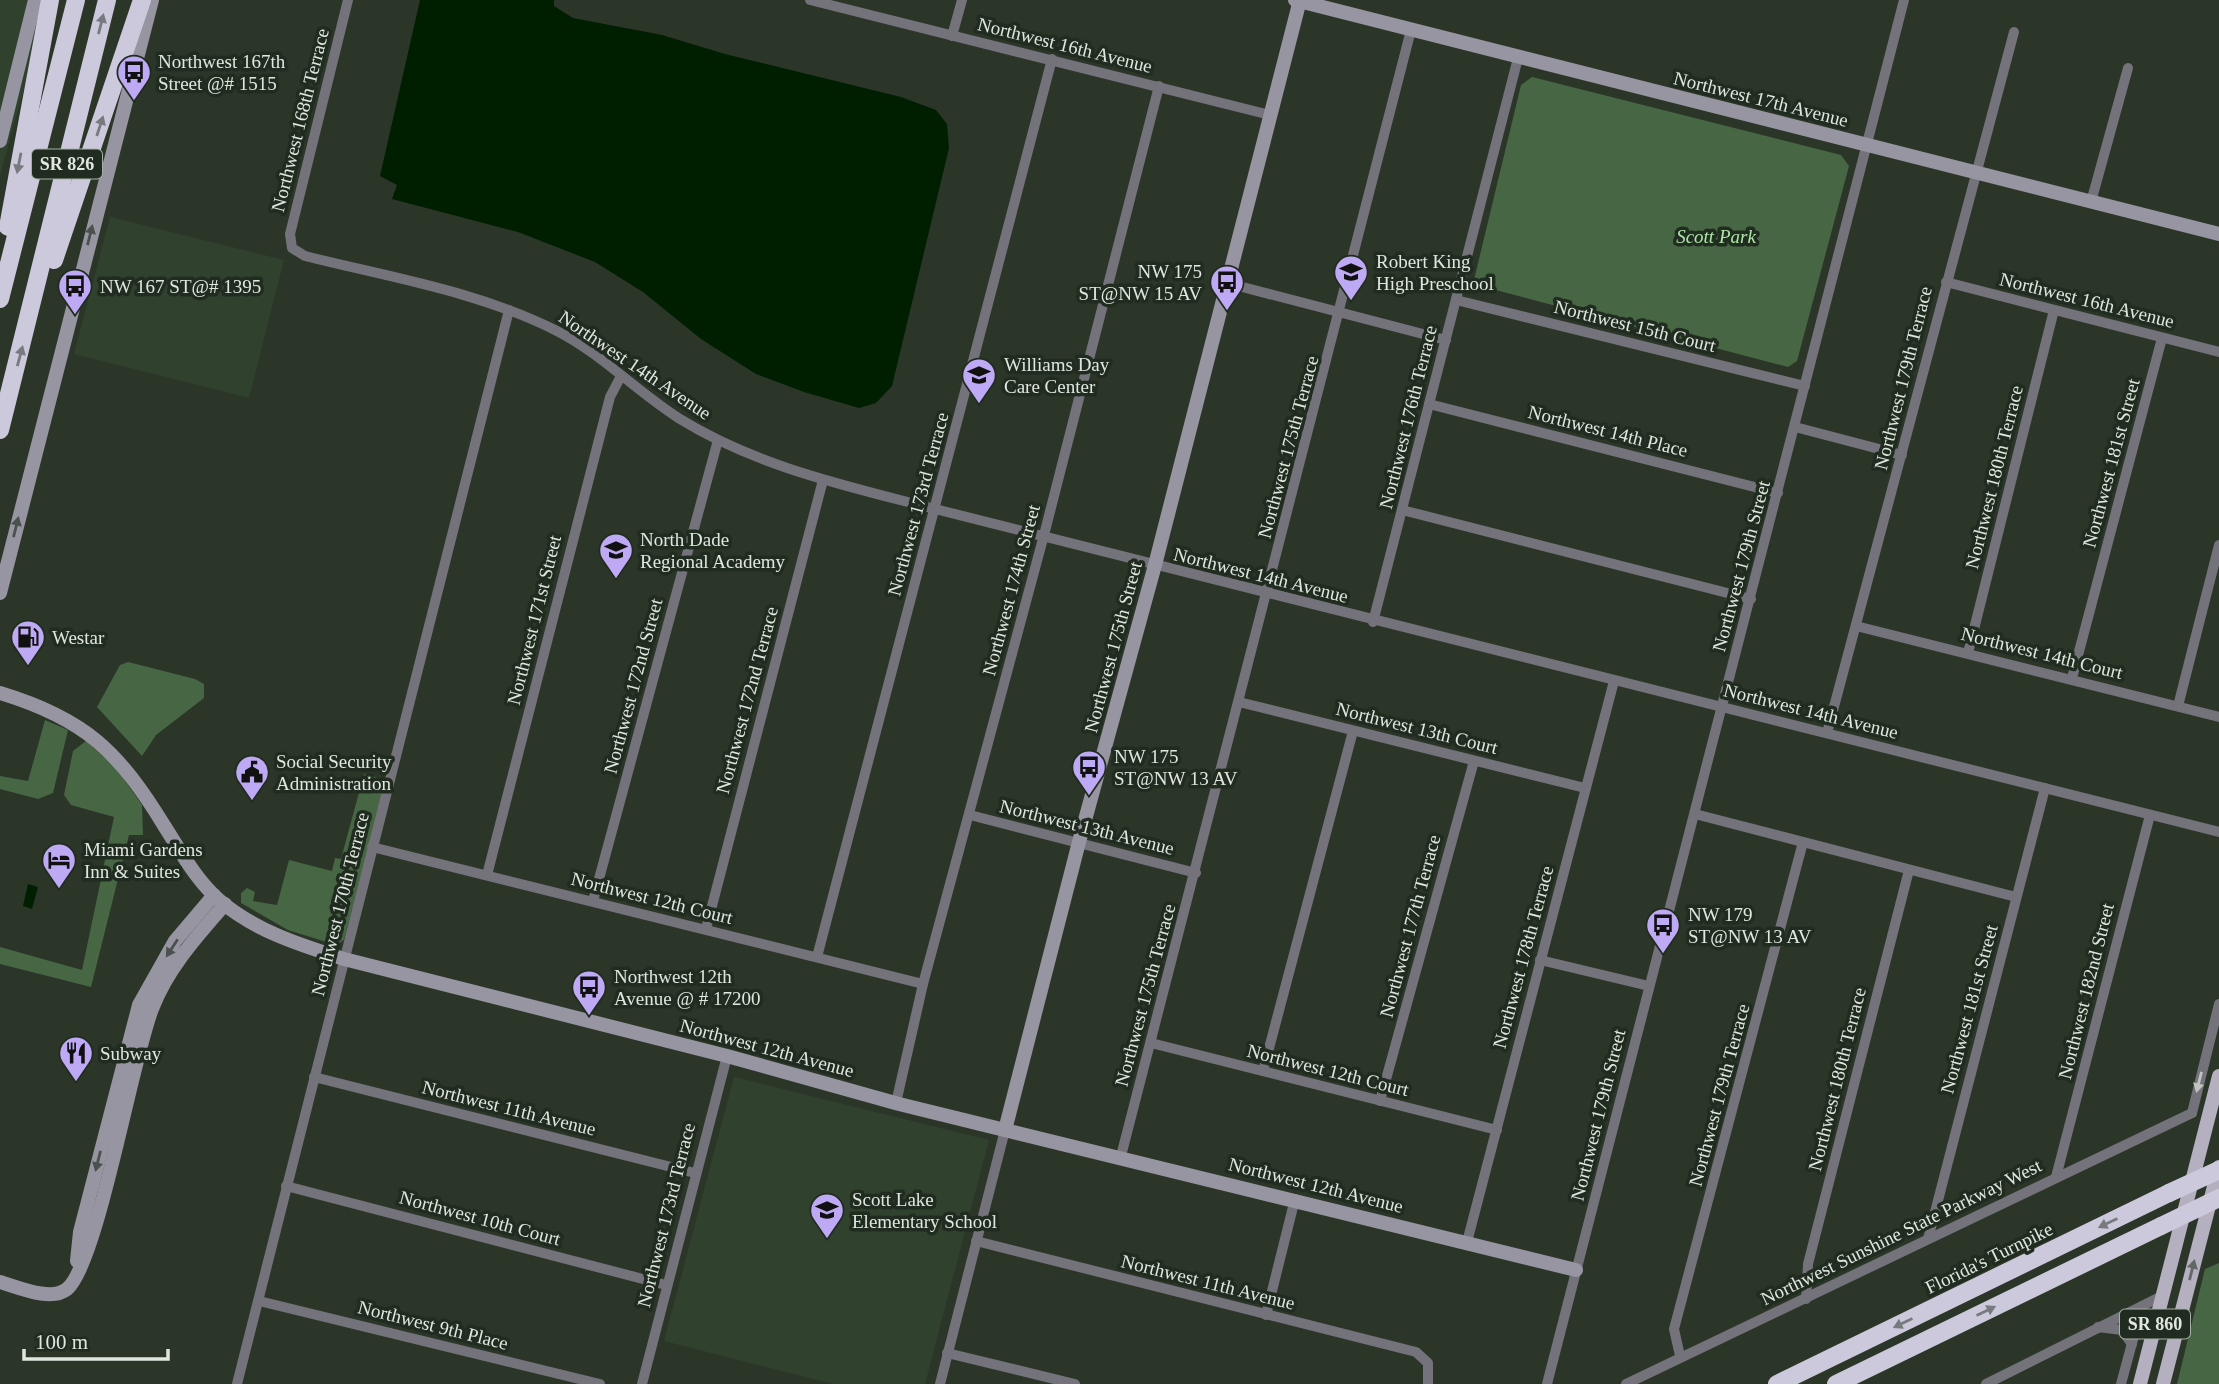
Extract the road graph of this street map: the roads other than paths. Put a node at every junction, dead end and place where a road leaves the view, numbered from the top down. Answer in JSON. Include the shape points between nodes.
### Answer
{"nodes":[{"id":1,"x":35,"y":0,"type":"edge"},
{"id":2,"x":50,"y":0,"type":"edge"},
{"id":3,"x":76,"y":0,"type":"edge"},
{"id":4,"x":107,"y":0,"type":"edge"},
{"id":5,"x":142,"y":0,"type":"edge"},
{"id":6,"x":152,"y":0,"type":"edge"},
{"id":7,"x":348,"y":0,"type":"edge"},
{"id":8,"x":810,"y":0,"type":"edge"},
{"id":9,"x":961,"y":0,"type":"edge"},
{"id":10,"x":1298,"y":0,"type":"edge"},
{"id":11,"x":1904,"y":0,"type":"edge"},
{"id":12,"x":1412,"y":30,"type":"junction"},
{"id":13,"x":2014,"y":32,"type":"dead end"},
{"id":14,"x":952,"y":36,"type":"junction"},
{"id":15,"x":1518,"y":58,"type":"junction"},
{"id":16,"x":1052,"y":59,"type":"junction"},
{"id":17,"x":2128,"y":68,"type":"dead end"},
{"id":18,"x":1159,"y":86,"type":"junction"},
{"id":19,"x":1270,"y":115,"type":"junction"},
{"id":20,"x":0,"y":141,"type":"edge"},
{"id":21,"x":1866,"y":145,"type":"junction"},
{"id":22,"x":1976,"y":173,"type":"junction"},
{"id":23,"x":2091,"y":202,"type":"junction"},
{"id":24,"x":2219,"y":234,"type":"edge"},
{"id":25,"x":292,"y":248,"type":"joint"},
{"id":26,"x":7,"y":271,"type":"junction"},
{"id":27,"x":1946,"y":282,"type":"junction"},
{"id":28,"x":1227,"y":283,"type":"junction"},
{"id":29,"x":0,"y":299,"type":"edge"},
{"id":30,"x":1456,"y":300,"type":"junction"},
{"id":31,"x":509,"y":310,"type":"junction"},
{"id":32,"x":2054,"y":310,"type":"junction"},
{"id":33,"x":1341,"y":313,"type":"junction"},
{"id":34,"x":28,"y":329,"type":"junction"},
{"id":35,"x":2162,"y":338,"type":"junction"},
{"id":36,"x":1446,"y":340,"type":"junction"},
{"id":37,"x":2219,"y":352,"type":"edge"},
{"id":38,"x":621,"y":376,"type":"junction"},
{"id":39,"x":1805,"y":386,"type":"junction"},
{"id":40,"x":1429,"y":404,"type":"junction"},
{"id":41,"x":1795,"y":427,"type":"junction"},
{"id":42,"x":0,"y":430,"type":"edge"},
{"id":43,"x":718,"y":440,"type":"junction"},
{"id":44,"x":1902,"y":455,"type":"junction"},
{"id":45,"x":823,"y":480,"type":"junction"},
{"id":46,"x":1778,"y":493,"type":"junction"},
{"id":47,"x":935,"y":509,"type":"junction"},
{"id":48,"x":1402,"y":510,"type":"junction"},
{"id":49,"x":1044,"y":534,"type":"junction"},
{"id":50,"x":2219,"y":545,"type":"edge"},
{"id":51,"x":1156,"y":565,"type":"junction"},
{"id":52,"x":0,"y":593,"type":"edge"},
{"id":53,"x":1267,"y":594,"type":"junction"},
{"id":54,"x":1751,"y":599,"type":"junction"},
{"id":55,"x":1373,"y":622,"type":"junction"},
{"id":56,"x":1856,"y":626,"type":"junction"},
{"id":57,"x":1968,"y":653,"type":"junction"},
{"id":58,"x":2072,"y":678,"type":"junction"},
{"id":59,"x":1614,"y":681,"type":"junction"},
{"id":60,"x":0,"y":693,"type":"edge"},
{"id":61,"x":1239,"y":702,"type":"junction"},
{"id":62,"x":1722,"y":706,"type":"junction"},
{"id":63,"x":2178,"y":706,"type":"junction"},
{"id":64,"x":2219,"y":717,"type":"edge"},
{"id":65,"x":1353,"y":731,"type":"junction"},
{"id":66,"x":1827,"y":733,"type":"junction"},
{"id":67,"x":1474,"y":761,"type":"junction"},
{"id":68,"x":1585,"y":788,"type":"junction"},
{"id":69,"x":2045,"y":788,"type":"junction"},
{"id":70,"x":1695,"y":814,"type":"junction"},
{"id":71,"x":970,"y":815,"type":"junction"},
{"id":72,"x":2150,"y":815,"type":"junction"},
{"id":73,"x":2219,"y":832,"type":"edge"},
{"id":74,"x":1079,"y":842,"type":"junction"},
{"id":75,"x":1803,"y":842,"type":"junction"},
{"id":76,"x":372,"y":847,"type":"junction"},
{"id":77,"x":1909,"y":870,"type":"junction"},
{"id":78,"x":1196,"y":873,"type":"junction"},
{"id":79,"x":487,"y":875,"type":"junction"},
{"id":80,"x":2017,"y":897,"type":"junction"},
{"id":81,"x":219,"y":899,"type":"junction"},
{"id":82,"x":593,"y":901,"type":"junction"},
{"id":83,"x":706,"y":929,"type":"junction"},
{"id":84,"x":817,"y":957,"type":"junction"},
{"id":85,"x":344,"y":959,"type":"junction"},
{"id":86,"x":1540,"y":960,"type":"junction"},
{"id":87,"x":923,"y":984,"type":"junction"},
{"id":88,"x":1649,"y":986,"type":"junction"},
{"id":89,"x":2219,"y":1004,"type":"edge"},
{"id":90,"x":1151,"y":1043,"type":"junction"},
{"id":91,"x":727,"y":1056,"type":"junction"},
{"id":92,"x":1263,"y":1071,"type":"junction"},
{"id":93,"x":2219,"y":1076,"type":"edge"},
{"id":94,"x":314,"y":1077,"type":"junction"},
{"id":95,"x":1380,"y":1101,"type":"junction"},
{"id":96,"x":895,"y":1103,"type":"junction"},
{"id":97,"x":2192,"y":1113,"type":"junction"},
{"id":98,"x":1005,"y":1130,"type":"junction"},
{"id":99,"x":1497,"y":1130,"type":"junction"},
{"id":100,"x":2205,"y":1130,"type":"junction"},
{"id":101,"x":1121,"y":1156,"type":"junction"},
{"id":102,"x":2219,"y":1168,"type":"edge"},
{"id":103,"x":695,"y":1173,"type":"junction"},
{"id":104,"x":2056,"y":1177,"type":"junction"},
{"id":105,"x":286,"y":1186,"type":"junction"},
{"id":106,"x":2219,"y":1198,"type":"edge"},
{"id":107,"x":1295,"y":1199,"type":"junction"},
{"id":108,"x":1928,"y":1239,"type":"junction"},
{"id":109,"x":976,"y":1241,"type":"junction"},
{"id":110,"x":1468,"y":1242,"type":"junction"},
{"id":111,"x":1576,"y":1270,"type":"junction"},
{"id":112,"x":0,"y":1282,"type":"edge"},
{"id":113,"x":666,"y":1285,"type":"junction"},
{"id":114,"x":2162,"y":1296,"type":"junction"},
{"id":115,"x":1807,"y":1299,"type":"junction"},
{"id":116,"x":259,"y":1301,"type":"junction"},
{"id":117,"x":2142,"y":1306,"type":"junction"},
{"id":118,"x":1266,"y":1315,"type":"junction"},
{"id":119,"x":2098,"y":1327,"type":"junction"},
{"id":120,"x":2132,"y":1344,"type":"junction"},
{"id":121,"x":947,"y":1353,"type":"junction"},
{"id":122,"x":1680,"y":1356,"type":"junction"},
{"id":123,"x":1991,"y":1383,"type":"edge"},
{"id":124,"x":237,"y":1384,"type":"edge"},
{"id":125,"x":600,"y":1384,"type":"edge"},
{"id":126,"x":642,"y":1384,"type":"edge"},
{"id":127,"x":940,"y":1384,"type":"edge"},
{"id":128,"x":1075,"y":1384,"type":"edge"},
{"id":129,"x":1428,"y":1384,"type":"edge"},
{"id":130,"x":1547,"y":1384,"type":"edge"},
{"id":131,"x":1626,"y":1384,"type":"edge"},
{"id":132,"x":1777,"y":1384,"type":"edge"},
{"id":133,"x":1836,"y":1384,"type":"edge"},
{"id":134,"x":2121,"y":1384,"type":"edge"},
{"id":135,"x":2140,"y":1384,"type":"edge"},
{"id":136,"x":2163,"y":1384,"type":"edge"}],
"edges":[{"from":1,"to":20,"type":"street"},
{"from":2,"to":26,"type":"highway","one_way":true,"via":[[8,222]]},
{"from":3,"to":26,"type":"highway","number":"SR 826"},
{"from":34,"to":4,"type":"highway","number":"SR 826","one_way":true},
{"from":34,"to":5,"type":"highway","one_way":true},
{"from":52,"to":6,"type":"street","one_way":true},
{"from":7,"to":25,"type":"street","name":"Northwest 168th Terrace","via":[[290,234]]},
{"from":8,"to":14,"type":"street","name":"Northwest 16th Avenue"},
{"from":9,"to":14,"type":"street"},
{"from":10,"to":12,"type":"street","name":"Northwest 17th Avenue"},
{"from":10,"to":19,"type":"street","name":"Northwest 175th Street"},
{"from":11,"to":21,"type":"street","name":"Northwest 179th Street"},
{"from":12,"to":15,"type":"street","name":"Northwest 17th Avenue"},
{"from":12,"to":33,"type":"street","name":"Northwest 175th Terrace"},
{"from":13,"to":22,"type":"street","name":"Northwest 179th Terrace"},
{"from":14,"to":16,"type":"street","name":"Northwest 16th Avenue"},
{"from":15,"to":21,"type":"street","name":"Northwest 17th Avenue"},
{"from":15,"to":30,"type":"street","name":"Northwest 176th Terrace"},
{"from":16,"to":18,"type":"street","name":"Northwest 16th Avenue"},
{"from":16,"to":47,"type":"street","name":"Northwest 173rd Terrace"},
{"from":17,"to":23,"type":"street"},
{"from":18,"to":19,"type":"street","name":"Northwest 16th Avenue"},
{"from":18,"to":49,"type":"street","name":"Northwest 174th Street"},
{"from":19,"to":28,"type":"street","name":"Northwest 175th Street"},
{"from":21,"to":22,"type":"street","name":"Northwest 17th Avenue"},
{"from":21,"to":39,"type":"street","name":"Northwest 179th Street"},
{"from":22,"to":23,"type":"street","name":"Northwest 17th Avenue"},
{"from":22,"to":27,"type":"street","name":"Northwest 179th Terrace"},
{"from":23,"to":24,"type":"street","name":"Northwest 17th Avenue"},
{"from":25,"to":31,"type":"street","name":"Northwest 14th Avenue","via":[[305,256]]},
{"from":26,"to":29,"type":"highway","number":"SR 826"},
{"from":27,"to":32,"type":"street","name":"Northwest 16th Avenue"},
{"from":27,"to":44,"type":"street","name":"Northwest 179th Terrace"},
{"from":28,"to":33,"type":"street"},
{"from":28,"to":51,"type":"street","name":"Northwest 175th Street"},
{"from":30,"to":36,"type":"street","name":"Northwest 176th Terrace"},
{"from":30,"to":39,"type":"street","name":"Northwest 15th Court"},
{"from":31,"to":38,"type":"street","name":"Northwest 14th Avenue","via":[[556,331]]},
{"from":31,"to":76,"type":"street","name":"Northwest 170th Terrace"},
{"from":32,"to":35,"type":"street","name":"Northwest 16th Avenue"},
{"from":32,"to":57,"type":"street","name":"Northwest 180th Terrace"},
{"from":33,"to":36,"type":"street"},
{"from":33,"to":53,"type":"street","name":"Northwest 175th Terrace"},
{"from":42,"to":34,"type":"highway","number":"SR 826","one_way":true},
{"from":35,"to":37,"type":"street","name":"Northwest 16th Avenue"},
{"from":35,"to":58,"type":"street","name":"Northwest 181st Street"},
{"from":36,"to":40,"type":"street","name":"Northwest 176th Terrace"},
{"from":38,"to":43,"type":"street","name":"Northwest 14th Avenue"},
{"from":38,"to":79,"type":"street","name":"Northwest 171st Street","via":[[610,397]]},
{"from":39,"to":41,"type":"street","name":"Northwest 179th Street"},
{"from":40,"to":46,"type":"street","name":"Northwest 14th Place"},
{"from":40,"to":48,"type":"street","name":"Northwest 176th Terrace"},
{"from":41,"to":44,"type":"street"},
{"from":41,"to":46,"type":"street","name":"Northwest 179th Street"},
{"from":43,"to":45,"type":"street","name":"Northwest 14th Avenue"},
{"from":43,"to":82,"type":"street","name":"Northwest 172nd Street"},
{"from":44,"to":56,"type":"street","name":"Northwest 179th Terrace"},
{"from":45,"to":47,"type":"street","name":"Northwest 14th Avenue"},
{"from":45,"to":83,"type":"street","name":"Northwest 172nd Terrace"},
{"from":46,"to":54,"type":"street","name":"Northwest 179th Street"},
{"from":47,"to":49,"type":"street","name":"Northwest 14th Avenue"},
{"from":47,"to":84,"type":"street","name":"Northwest 173rd Terrace"},
{"from":48,"to":54,"type":"street"},
{"from":48,"to":55,"type":"street","name":"Northwest 176th Terrace"},
{"from":49,"to":51,"type":"street","name":"Northwest 14th Avenue"},
{"from":49,"to":71,"type":"street","name":"Northwest 174th Street"},
{"from":50,"to":63,"type":"street"},
{"from":51,"to":53,"type":"street","name":"Northwest 14th Avenue"},
{"from":51,"to":74,"type":"street","name":"Northwest 175th Street"},
{"from":53,"to":55,"type":"street","name":"Northwest 14th Avenue"},
{"from":53,"to":61,"type":"street","name":"Northwest 175th Terrace"},
{"from":54,"to":62,"type":"street","name":"Northwest 179th Street"},
{"from":55,"to":59,"type":"street","name":"Northwest 14th Avenue"},
{"from":56,"to":57,"type":"street","name":"Northwest 14th Court"},
{"from":56,"to":66,"type":"street","name":"Northwest 179th Terrace"},
{"from":57,"to":58,"type":"street","name":"Northwest 14th Court"},
{"from":58,"to":63,"type":"street","name":"Northwest 14th Court"},
{"from":59,"to":62,"type":"street","name":"Northwest 14th Avenue"},
{"from":59,"to":68,"type":"street","name":"Northwest 178th Terrace"},
{"from":60,"to":81,"type":"street","name":"Northwest 12th Avenue","via":[[47,708],[115,754],[192,870]]},
{"from":61,"to":65,"type":"street","name":"Northwest 13th Court"},
{"from":61,"to":78,"type":"street","name":"Northwest 175th Terrace"},
{"from":62,"to":66,"type":"street","name":"Northwest 14th Avenue"},
{"from":62,"to":70,"type":"street","name":"Northwest 179th Street"},
{"from":63,"to":64,"type":"street","name":"Northwest 14th Court"},
{"from":65,"to":67,"type":"street","name":"Northwest 13th Court"},
{"from":65,"to":92,"type":"street"},
{"from":66,"to":69,"type":"street","name":"Northwest 14th Avenue"},
{"from":67,"to":68,"type":"street","name":"Northwest 13th Court"},
{"from":67,"to":95,"type":"street","name":"Northwest 177th Terrace"},
{"from":68,"to":86,"type":"street","name":"Northwest 178th Terrace"},
{"from":69,"to":72,"type":"street","name":"Northwest 14th Avenue"},
{"from":69,"to":80,"type":"street","name":"Northwest 181st Street"},
{"from":70,"to":75,"type":"street"},
{"from":70,"to":88,"type":"street","name":"Northwest 179th Street"},
{"from":71,"to":74,"type":"street","name":"Northwest 13th Avenue"},
{"from":71,"to":87,"type":"street","name":"Northwest 174th Street"},
{"from":72,"to":73,"type":"street","name":"Northwest 14th Avenue"},
{"from":72,"to":104,"type":"street","name":"Northwest 182nd Street"},
{"from":74,"to":78,"type":"street","name":"Northwest 13th Avenue"},
{"from":74,"to":98,"type":"street","name":"Northwest 175th Street"},
{"from":75,"to":77,"type":"street"},
{"from":75,"to":122,"type":"street","name":"Northwest 179th Terrace","via":[[1674,1329]]},
{"from":76,"to":79,"type":"street","name":"Northwest 12th Court"},
{"from":76,"to":85,"type":"street","name":"Northwest 170th Terrace"},
{"from":77,"to":80,"type":"street"},
{"from":77,"to":115,"type":"street","name":"Northwest 180th Terrace","via":[[1808,1264]]},
{"from":78,"to":90,"type":"street","name":"Northwest 175th Terrace"},
{"from":79,"to":82,"type":"street","name":"Northwest 12th Court"},
{"from":80,"to":108,"type":"street","name":"Northwest 181st Street"},
{"from":81,"to":85,"type":"street","name":"Northwest 12th Avenue","via":[[287,940]]},
{"from":81,"to":112,"type":"street","via":[[175,942],[146,1006],[75,1280],[64,1292],[52,1295]]},
{"from":82,"to":83,"type":"street","name":"Northwest 12th Court"},
{"from":83,"to":84,"type":"street","name":"Northwest 12th Court"},
{"from":84,"to":87,"type":"street","name":"Northwest 12th Court"},
{"from":85,"to":91,"type":"street","name":"Northwest 12th Avenue"},
{"from":85,"to":94,"type":"street","name":"Northwest 170th Terrace"},
{"from":86,"to":88,"type":"street"},
{"from":86,"to":99,"type":"street","name":"Northwest 178th Terrace"},
{"from":87,"to":96,"type":"street","name":"Northwest 174th Street"},
{"from":88,"to":111,"type":"street","name":"Northwest 179th Street"},
{"from":89,"to":97,"type":"street","one_way":true},
{"from":90,"to":92,"type":"street","name":"Northwest 12th Court"},
{"from":90,"to":101,"type":"street","name":"Northwest 175th Terrace"},
{"from":91,"to":96,"type":"street","name":"Northwest 12th Avenue"},
{"from":91,"to":103,"type":"street","name":"Northwest 173rd Terrace"},
{"from":92,"to":95,"type":"street","name":"Northwest 12th Court"},
{"from":93,"to":100,"type":"main road","number":"SR 860"},
{"from":94,"to":103,"type":"street","name":"Northwest 11th Avenue"},
{"from":94,"to":105,"type":"street","name":"Northwest 170th Terrace"},
{"from":95,"to":99,"type":"street","name":"Northwest 12th Court"},
{"from":96,"to":98,"type":"street","name":"Northwest 12th Avenue"},
{"from":97,"to":100,"type":"street"},
{"from":97,"to":104,"type":"street","name":"Northwest Sunshine State Parkway West"},
{"from":98,"to":101,"type":"street","name":"Northwest 12th Avenue"},
{"from":98,"to":109,"type":"street","name":"Northwest 175th Street"},
{"from":99,"to":110,"type":"street","name":"Northwest 178th Terrace"},
{"from":100,"to":114,"type":"main road","number":"SR 860"},
{"from":101,"to":107,"type":"street","name":"Northwest 12th Avenue"},
{"from":102,"to":132,"type":"highway","name":"Florida's Turnpike","one_way":true,"bridge":true},
{"from":136,"to":102,"type":"main road","number":"SR 860","one_way":true},
{"from":103,"to":113,"type":"street","name":"Northwest 173rd Terrace"},
{"from":104,"to":108,"type":"street","name":"Northwest Sunshine State Parkway West"},
{"from":105,"to":113,"type":"street","name":"Northwest 10th Court"},
{"from":105,"to":116,"type":"street","name":"Northwest 170th Terrace"},
{"from":133,"to":106,"type":"highway","one_way":true,"bridge":true},
{"from":107,"to":110,"type":"street","name":"Northwest 12th Avenue"},
{"from":107,"to":118,"type":"street"},
{"from":108,"to":115,"type":"street","name":"Northwest Sunshine State Parkway West"},
{"from":109,"to":118,"type":"street","name":"Northwest 11th Avenue"},
{"from":109,"to":121,"type":"street","name":"Northwest 175th Street"},
{"from":110,"to":111,"type":"street","name":"Northwest 12th Avenue"},
{"from":111,"to":130,"type":"street","name":"Northwest 179th Street"},
{"from":113,"to":126,"type":"street","name":"Northwest 173rd Terrace"},
{"from":114,"to":117,"type":"street"},
{"from":114,"to":135,"type":"main road","number":"SR 860"},
{"from":115,"to":122,"type":"street","name":"Northwest Sunshine State Parkway West"},
{"from":116,"to":124,"type":"street","name":"Northwest 170th Terrace"},
{"from":116,"to":125,"type":"street","name":"Northwest 9th Place"},
{"from":117,"to":119,"type":"street"},
{"from":117,"to":120,"type":"street"},
{"from":118,"to":129,"type":"street","name":"Northwest 11th Avenue","via":[[1416,1352],[1428,1363]]},
{"from":119,"to":120,"type":"street","via":[[2122,1330]]},
{"from":119,"to":123,"type":"street"},
{"from":120,"to":134,"type":"street"},
{"from":121,"to":127,"type":"street","name":"Northwest 175th Street"},
{"from":121,"to":128,"type":"street"},
{"from":122,"to":131,"type":"street","name":"Northwest Sunshine State Parkway West"}]}
